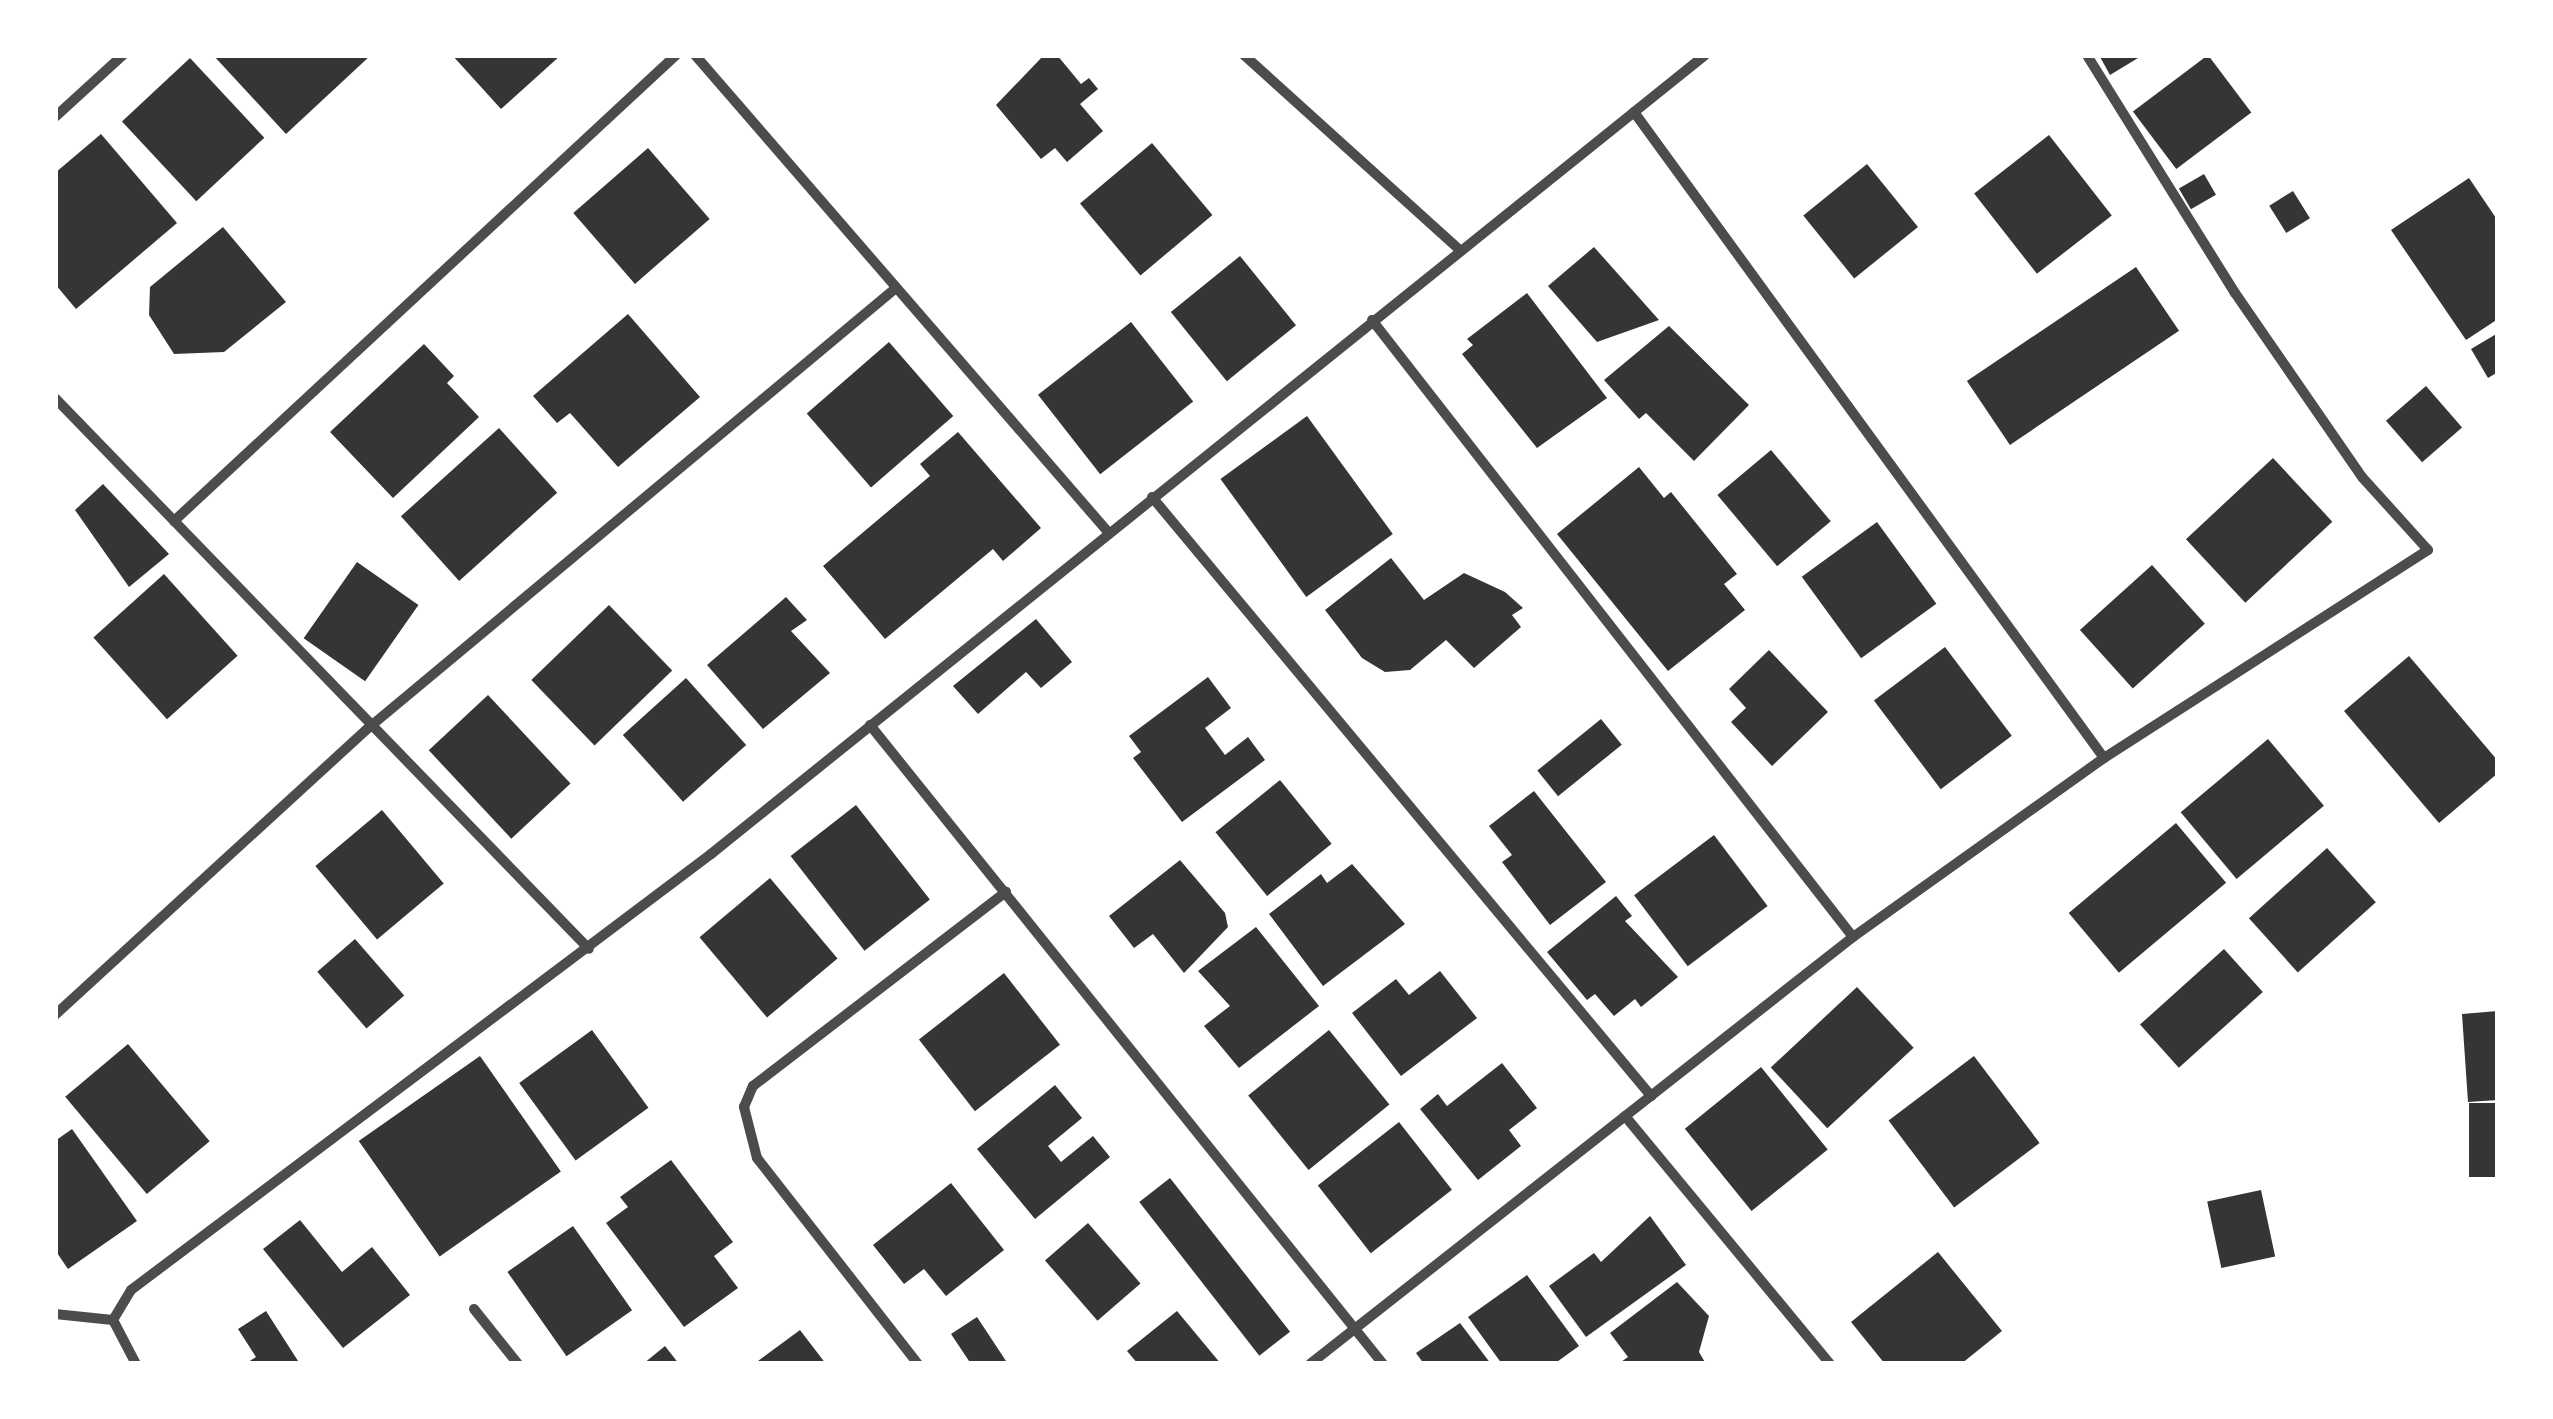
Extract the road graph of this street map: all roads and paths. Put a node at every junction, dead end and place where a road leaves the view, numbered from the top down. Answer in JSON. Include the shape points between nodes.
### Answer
{"nodes":[{"id":1,"x":124,"y":55,"type":"edge"},
{"id":2,"x":676,"y":55,"type":"edge"},
{"id":3,"x":695,"y":55,"type":"edge"},
{"id":4,"x":1244,"y":55,"type":"edge"},
{"id":5,"x":1705,"y":55,"type":"edge"},
{"id":6,"x":2087,"y":55,"type":"edge"},
{"id":7,"x":1634,"y":112,"type":"junction"},
{"id":8,"x":55,"y":116,"type":"edge"},
{"id":9,"x":1460,"y":250,"type":"junction"},
{"id":10,"x":896,"y":288,"type":"junction"},
{"id":11,"x":1372,"y":320,"type":"junction"},
{"id":12,"x":55,"y":398,"type":"edge"},
{"id":13,"x":1152,"y":497,"type":"junction"},
{"id":14,"x":174,"y":521,"type":"junction"},
{"id":15,"x":1108,"y":532,"type":"junction"},
{"id":16,"x":372,"y":725,"type":"junction"},
{"id":17,"x":870,"y":725,"type":"junction"},
{"id":18,"x":2104,"y":758,"type":"junction"},
{"id":19,"x":1006,"y":892,"type":"junction"},
{"id":20,"x":1854,"y":937,"type":"junction"},
{"id":21,"x":589,"y":949,"type":"junction"},
{"id":22,"x":55,"y":1015,"type":"edge"},
{"id":23,"x":1651,"y":1096,"type":"junction"},
{"id":24,"x":1625,"y":1116,"type":"junction"},
{"id":25,"x":474,"y":1309,"type":"dead end"},
{"id":26,"x":55,"y":1314,"type":"edge"},
{"id":27,"x":112,"y":1320,"type":"junction"},
{"id":28,"x":1356,"y":1328,"type":"junction"},
{"id":29,"x":136,"y":1364,"type":"edge"},
{"id":30,"x":518,"y":1364,"type":"edge"},
{"id":31,"x":918,"y":1364,"type":"edge"},
{"id":32,"x":1310,"y":1364,"type":"edge"},
{"id":33,"x":1383,"y":1364,"type":"edge"},
{"id":34,"x":1830,"y":1364,"type":"edge"}],
"edges":[{"from":1,"to":8,"type":"street"},
{"from":2,"to":14,"type":"street"},
{"from":3,"to":10,"type":"street"},
{"from":4,"to":9,"type":"street"},
{"from":5,"to":7,"type":"street"},
{"from":6,"to":18,"type":"street","via":[[2362,477],[2428,550]]},
{"from":7,"to":9,"type":"street"},
{"from":7,"to":18,"type":"street"},
{"from":9,"to":11,"type":"street"},
{"from":10,"to":15,"type":"street"},
{"from":10,"to":16,"type":"street"},
{"from":11,"to":13,"type":"street"},
{"from":11,"to":20,"type":"street"},
{"from":12,"to":14,"type":"street"},
{"from":13,"to":15,"type":"street"},
{"from":13,"to":23,"type":"street"},
{"from":14,"to":16,"type":"street"},
{"from":15,"to":17,"type":"street"},
{"from":16,"to":21,"type":"street"},
{"from":16,"to":22,"type":"street"},
{"from":17,"to":19,"type":"street"},
{"from":17,"to":21,"type":"street"},
{"from":18,"to":20,"type":"street"},
{"from":19,"to":28,"type":"street"},
{"from":19,"to":31,"type":"street","via":[[752,1086],[744,1106],[757,1158]]},
{"from":20,"to":23,"type":"street"},
{"from":21,"to":27,"type":"street","via":[[131,1290]]},
{"from":23,"to":24,"type":"street"},
{"from":24,"to":28,"type":"street"},
{"from":24,"to":34,"type":"street"},
{"from":25,"to":30,"type":"street"},
{"from":26,"to":27,"type":"street"},
{"from":27,"to":29,"type":"street"},
{"from":28,"to":32,"type":"street"},
{"from":28,"to":33,"type":"street"}]}
